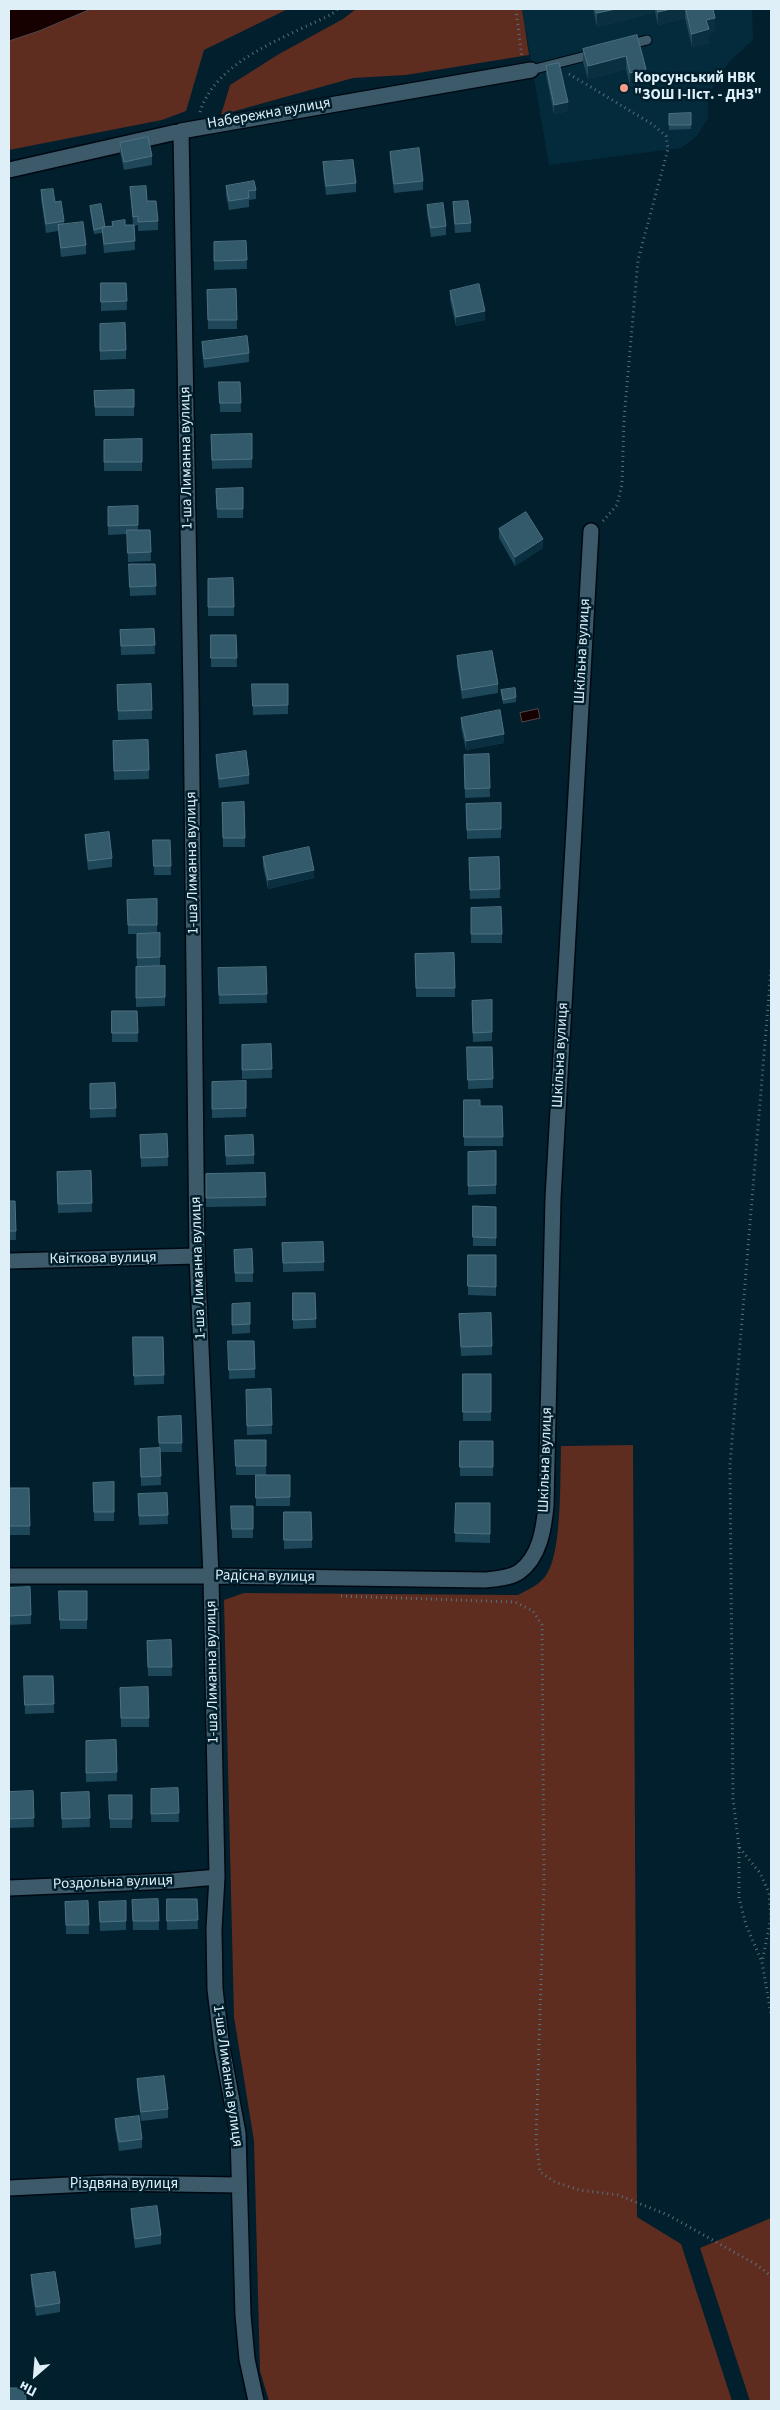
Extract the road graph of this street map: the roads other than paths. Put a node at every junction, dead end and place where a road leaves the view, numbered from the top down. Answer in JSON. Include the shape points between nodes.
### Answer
{"nodes":[{"id":1,"x":646,"y":40,"type":"dead end"},
{"id":2,"x":619,"y":47,"type":"edge"},
{"id":3,"x":600,"y":52,"type":"edge"},
{"id":4,"x":533,"y":69,"type":"joint"},
{"id":5,"x":181,"y":130,"type":"junction"},
{"id":6,"x":9,"y":170,"type":"edge"},
{"id":7,"x":591,"y":531,"type":"road end"},
{"id":8,"x":197,"y":1256,"type":"junction"},
{"id":9,"x":9,"y":1261,"type":"edge"},
{"id":10,"x":519,"y":1572,"type":"joint"},
{"id":11,"x":9,"y":1576,"type":"edge"},
{"id":12,"x":212,"y":1576,"type":"junction"},
{"id":13,"x":217,"y":1877,"type":"junction"},
{"id":14,"x":9,"y":1888,"type":"edge"},
{"id":15,"x":239,"y":2185,"type":"junction"},
{"id":16,"x":9,"y":2188,"type":"edge"},
{"id":17,"x":256,"y":2401,"type":"edge"}],
"edges":[{"from":1,"to":2,"type":"lane"},
{"from":3,"to":4,"type":"lane"},
{"from":4,"to":5,"type":"street","name":"Набережна вулиця"},
{"from":5,"to":6,"type":"street","name":"Набережна вулиця"},
{"from":5,"to":8,"type":"street","name":"1-ша Лиманна вулиця"},
{"from":7,"to":10,"type":"street","name":"Шкільна вулиця","via":[[553,1198],[544,1525],[540,1541]]},
{"from":8,"to":9,"type":"street","name":"Квіткова вулиця"},
{"from":8,"to":12,"type":"street","name":"1-ша Лиманна вулиця"},
{"from":10,"to":12,"type":"street","name":"Радісна вулиця","via":[[485,1580]]},
{"from":11,"to":12,"type":"street","name":"Радісна вулиця"},
{"from":12,"to":13,"type":"street","name":"1-ша Лиманна вулиця"},
{"from":13,"to":14,"type":"street","name":"Роздольна вулиця"},
{"from":13,"to":15,"type":"street","name":"1-ша Лиманна вулиця","via":[[215,1989],[238,2133]]},
{"from":15,"to":16,"type":"street","name":"Різдвяна вулиця","via":[[109,2183]]},
{"from":15,"to":17,"type":"street","name":"1-ша Лиманна вулиця","via":[[246,2359]]}]}
